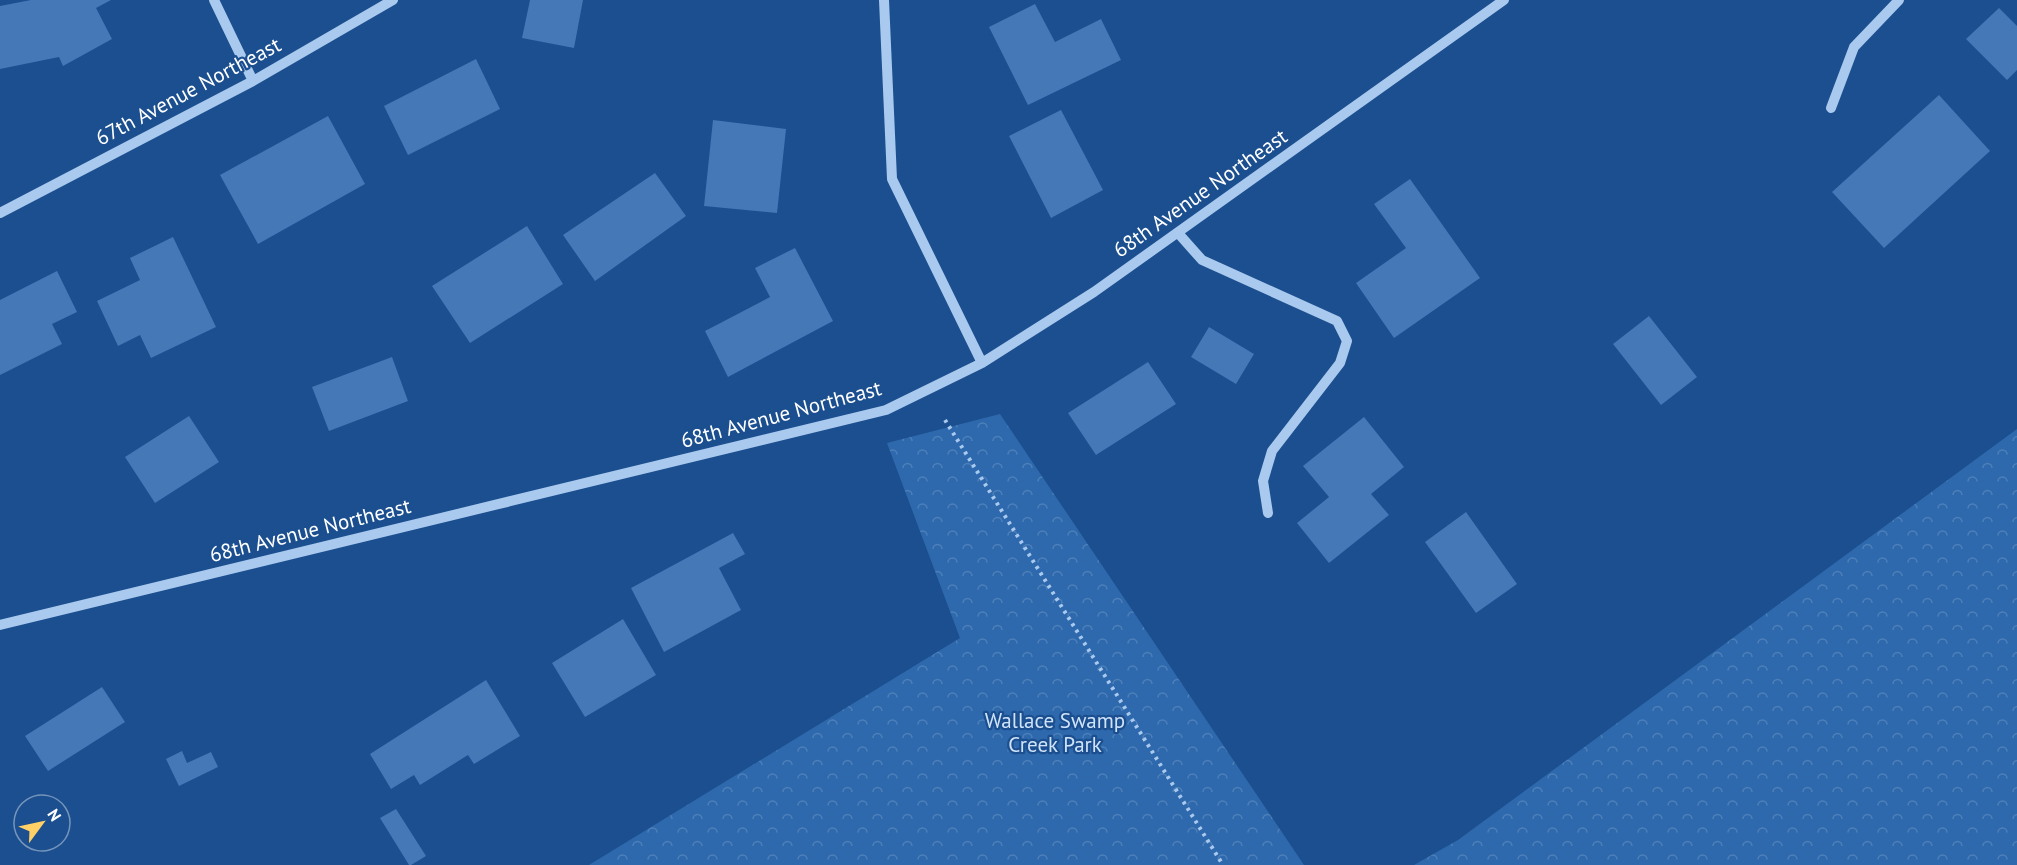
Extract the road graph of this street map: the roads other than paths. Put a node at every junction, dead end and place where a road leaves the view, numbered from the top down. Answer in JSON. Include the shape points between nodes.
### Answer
{"nodes":[{"id":1,"x":214,"y":0,"type":"edge"},
{"id":2,"x":393,"y":0,"type":"edge"},
{"id":3,"x":884,"y":0,"type":"edge"},
{"id":4,"x":1504,"y":0,"type":"edge"},
{"id":5,"x":1899,"y":0,"type":"edge"},
{"id":6,"x":252,"y":81,"type":"junction"},
{"id":7,"x":1831,"y":108,"type":"dead end"},
{"id":8,"x":0,"y":213,"type":"edge"},
{"id":9,"x":1178,"y":232,"type":"junction"},
{"id":10,"x":982,"y":363,"type":"junction"},
{"id":11,"x":1268,"y":513,"type":"dead end"},
{"id":12,"x":0,"y":626,"type":"edge"}],
"edges":[{"from":1,"to":6,"type":"street"},
{"from":2,"to":6,"type":"street","name":"67th Avenue Northeast"},
{"from":3,"to":10,"type":"street","via":[[892,179]]},
{"from":4,"to":9,"type":"street","name":"68th Avenue Northeast"},
{"from":5,"to":7,"type":"street","via":[[1854,47]]},
{"from":6,"to":8,"type":"street","name":"67th Avenue Northeast"},
{"from":9,"to":10,"type":"street","name":"68th Avenue Northeast","via":[[1094,292]]},
{"from":9,"to":11,"type":"street","via":[[1202,260],[1337,321],[1347,341],[1340,363],[1272,451],[1263,481]]},
{"from":10,"to":12,"type":"street","name":"68th Avenue Northeast","via":[[886,410]]}]}
